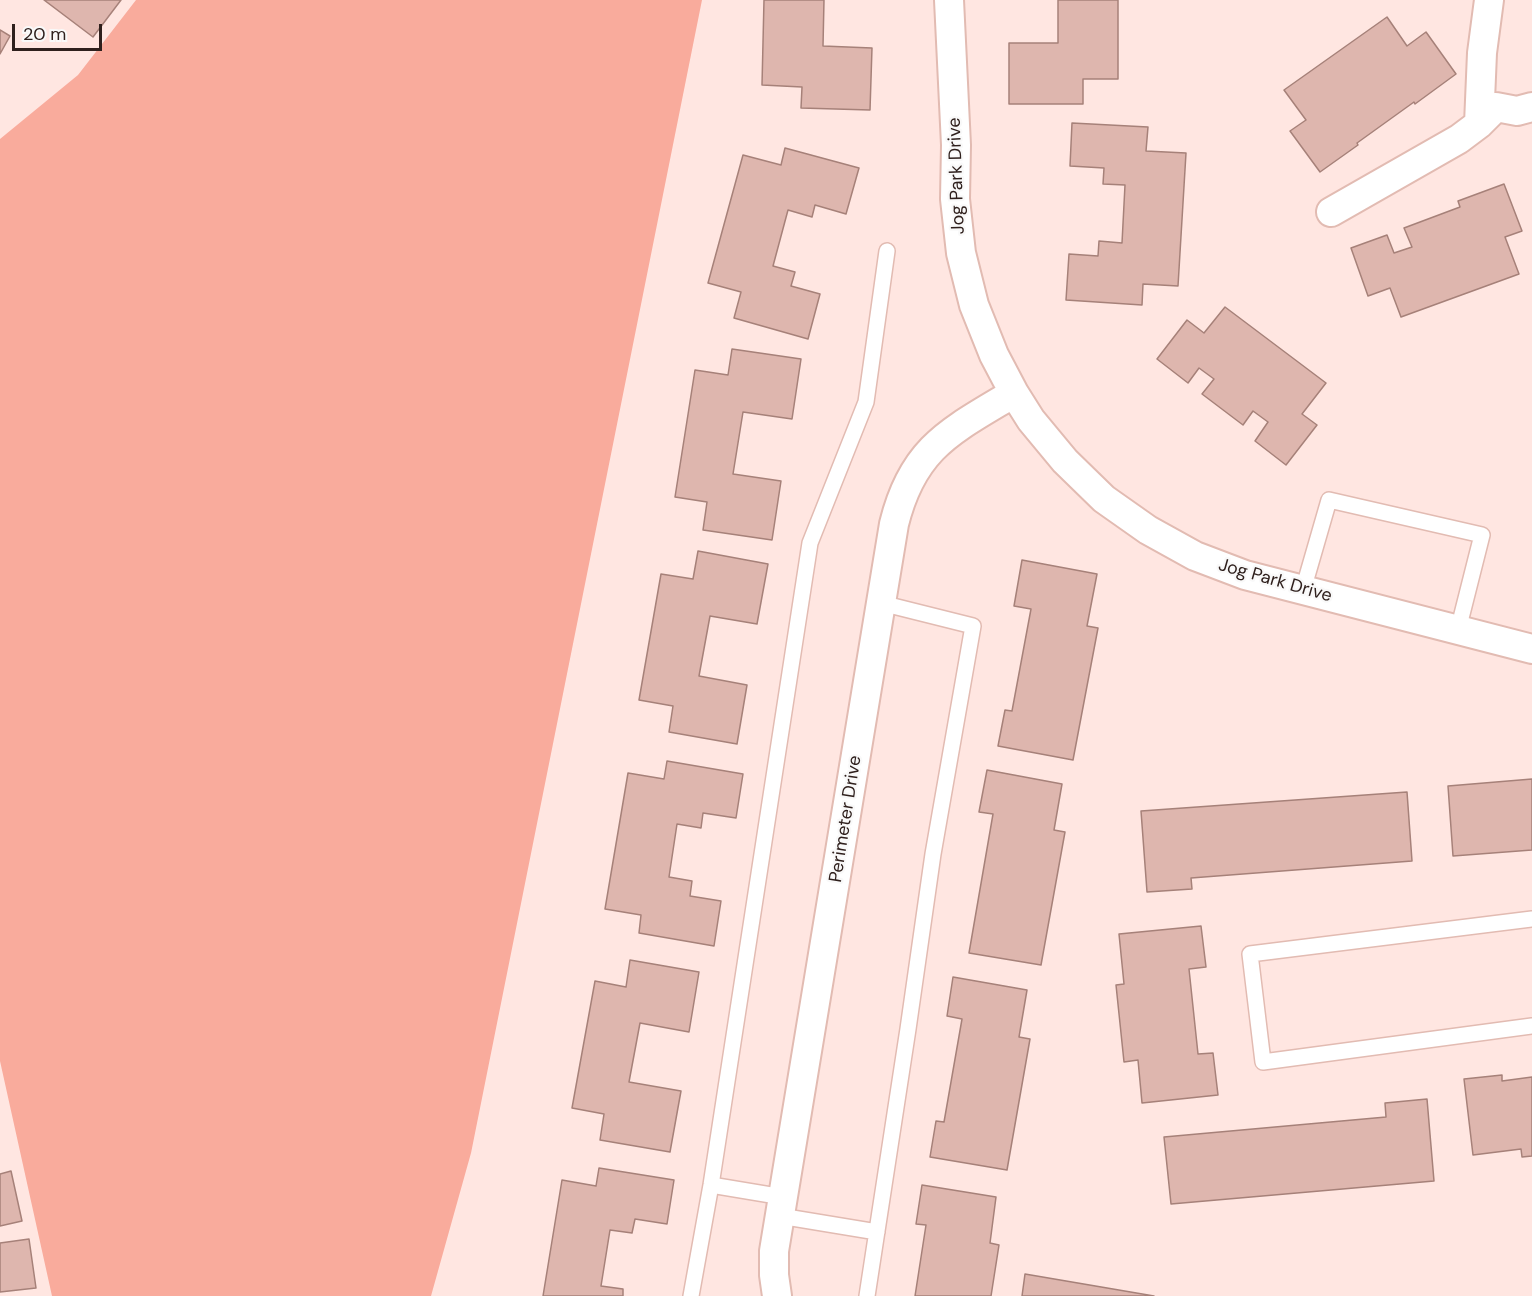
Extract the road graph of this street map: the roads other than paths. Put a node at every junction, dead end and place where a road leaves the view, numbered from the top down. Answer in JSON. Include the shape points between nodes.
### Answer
{"nodes":[{"id":1,"x":949,"y":0,"type":"edge"},
{"id":2,"x":1489,"y":0,"type":"edge"},
{"id":3,"x":1532,"y":107,"type":"edge"},
{"id":4,"x":1479,"y":124,"type":"junction"},
{"id":5,"x":1331,"y":212,"type":"dead end"},
{"id":6,"x":887,"y":251,"type":"dead end"},
{"id":7,"x":1014,"y":393,"type":"junction"},
{"id":8,"x":1303,"y":590,"type":"junction"},
{"id":9,"x":881,"y":603,"type":"junction"},
{"id":10,"x":1458,"y":630,"type":"junction"},
{"id":11,"x":1532,"y":649,"type":"edge"},
{"id":12,"x":1532,"y":919,"type":"edge"},
{"id":13,"x":1532,"y":1026,"type":"edge"},
{"id":14,"x":711,"y":1185,"type":"junction"},
{"id":15,"x":782,"y":1207,"type":"junction"},
{"id":16,"x":877,"y":1232,"type":"junction"},
{"id":17,"x":691,"y":1296,"type":"edge"},
{"id":18,"x":777,"y":1296,"type":"edge"},
{"id":19,"x":867,"y":1296,"type":"edge"}],
"edges":[{"from":1,"to":7,"type":"street","name":"Jog Park Drive","via":[[957,145],[955,199],[961,253],[993,355]]},
{"from":2,"to":4,"type":"street"},
{"from":3,"to":4,"type":"street","via":[[1516,111],[1496,107]]},
{"from":4,"to":5,"type":"street"},
{"from":6,"to":14,"type":"lane","via":[[866,402],[810,543]]},
{"from":7,"to":8,"type":"street","name":"Jog Park Drive","via":[[1065,461],[1104,499],[1148,530],[1195,556],[1245,576]]},
{"from":7,"to":9,"type":"street","name":"Perimeter Drive","via":[[956,428],[921,460],[899,502]]},
{"from":8,"to":10,"type":"street","name":"Jog Park Drive"},
{"from":8,"to":10,"type":"lane","via":[[1329,500],[1482,535]]},
{"from":9,"to":15,"type":"street","name":"Perimeter Drive"},
{"from":9,"to":16,"type":"lane","via":[[973,626],[933,854]]},
{"from":10,"to":11,"type":"street","name":"Jog Park Drive"},
{"from":12,"to":13,"type":"lane","via":[[1250,954],[1263,1062]]},
{"from":14,"to":15,"type":"lane"},
{"from":14,"to":17,"type":"lane"},
{"from":15,"to":16,"type":"lane"},
{"from":15,"to":18,"type":"street","name":"Perimeter Drive","via":[[774,1251]]},
{"from":16,"to":19,"type":"lane"}]}
